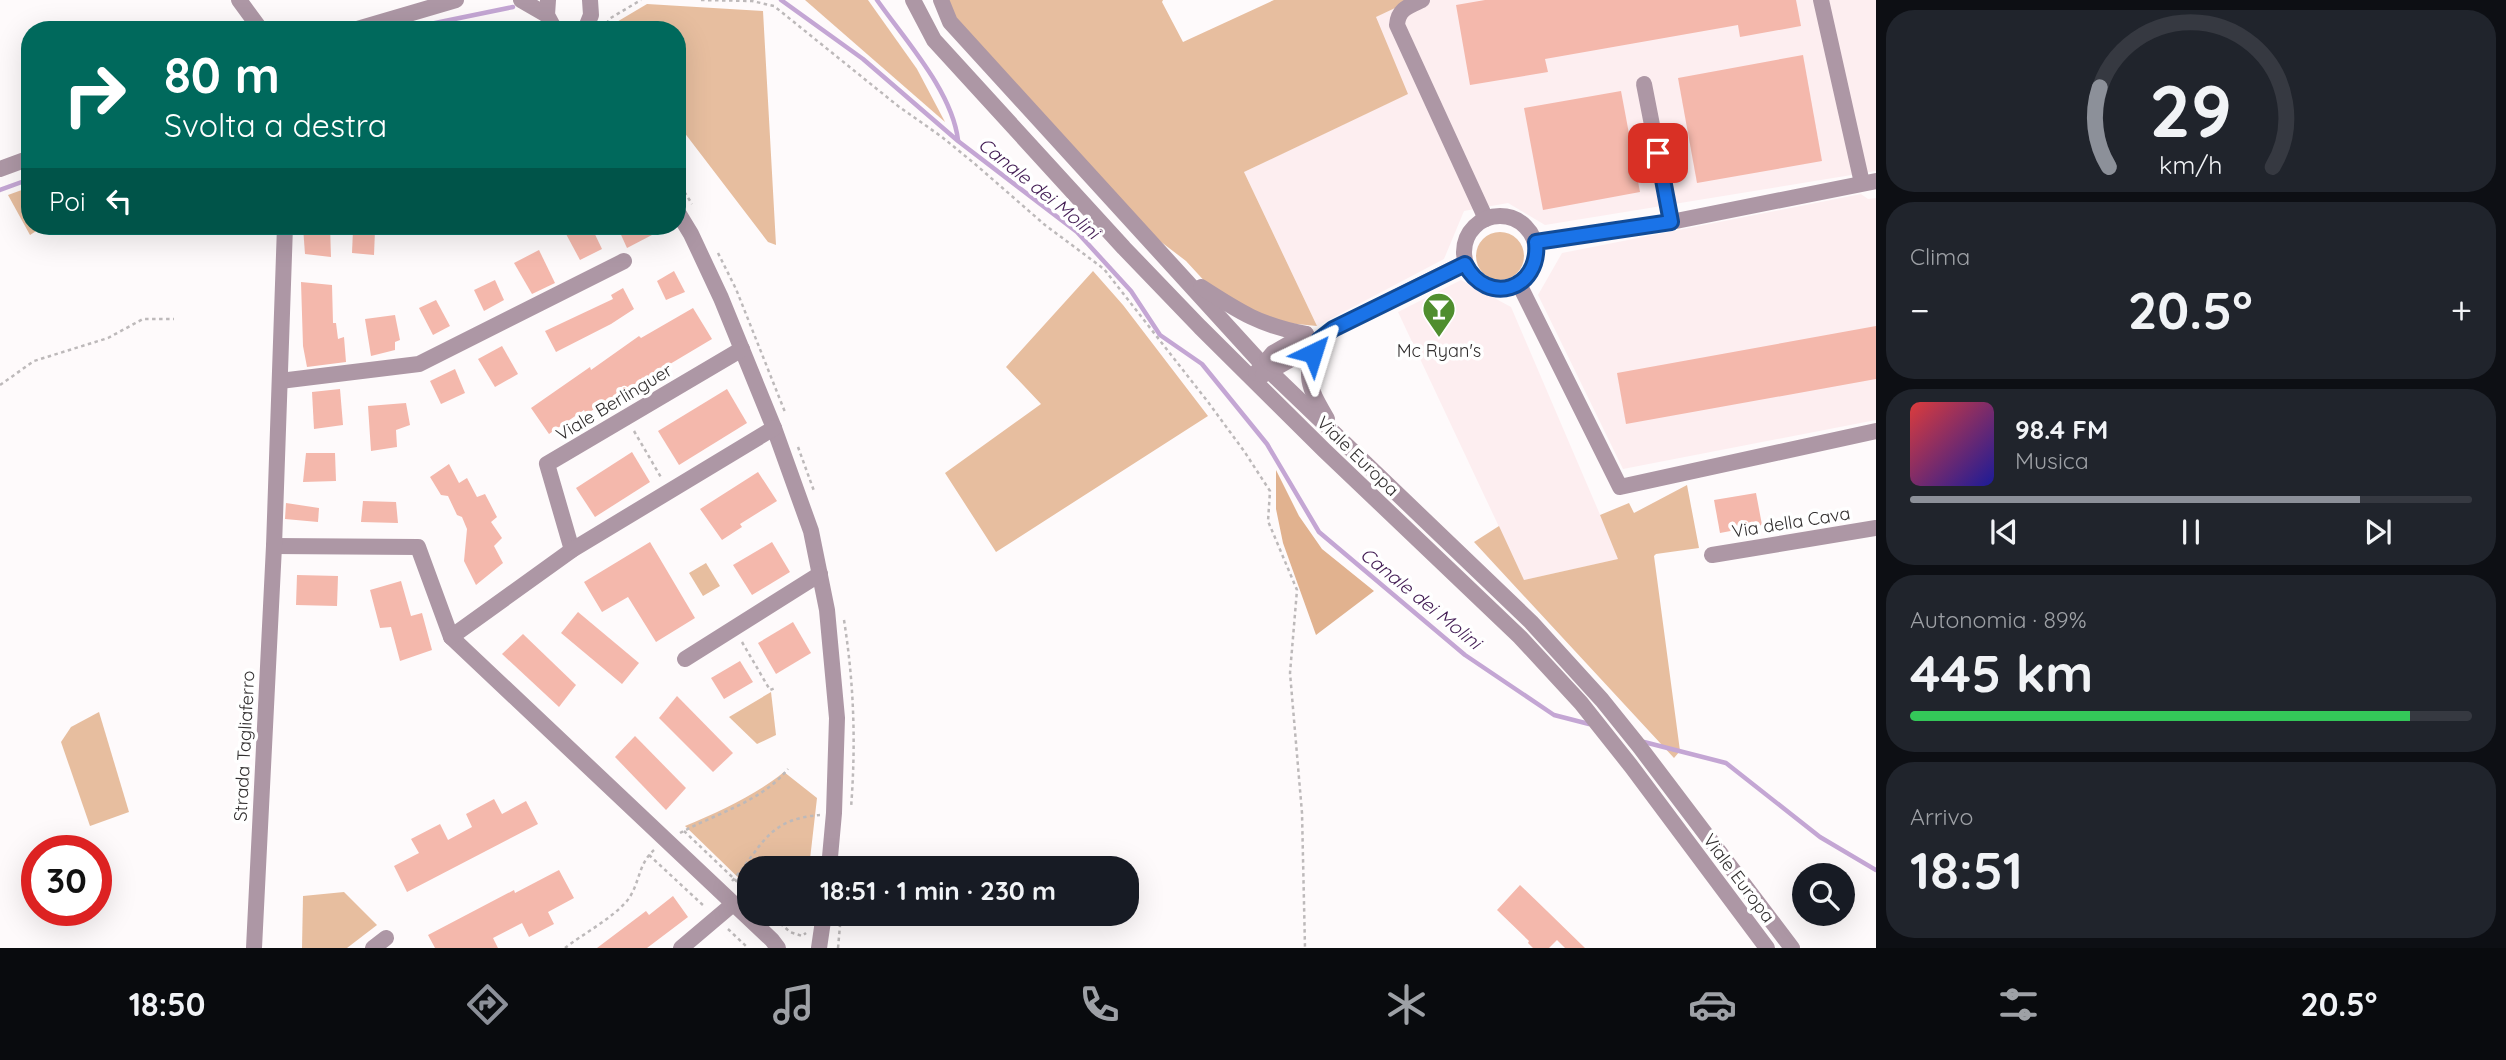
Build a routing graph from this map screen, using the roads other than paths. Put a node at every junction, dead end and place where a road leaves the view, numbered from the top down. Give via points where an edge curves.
1 (239, 0) edge
2 (456, 0) edge
3 (521, 0) edge
4 (913, 0) edge
5 (941, 0) edge
6 (1422, 0) edge
7 (1821, 0) edge
8 (552, 20) edge
9 (254, 21) edge
10 (385, 21) edge
11 (1644, 84) dead end
12 (21, 161) edge
13 (0, 169) edge
14 (1869, 182) edge
15 (1486, 219) junction
16 (1671, 222) junction
17 (686, 226) edge
18 (285, 235) edge
19 (1536, 242) junction
20 (624, 261) dead end
21 (1465, 264) junction
22 (1184, 276) junction
23 (1519, 284) junction
24 (1312, 337) junction
25 (742, 349) junction
26 (1266, 368) junction
27 (1252, 379) junction
28 (280, 381) junction
29 (774, 428) junction
30 (1876, 431) edge
31 (1334, 434) junction
32 (1876, 528) edge
33 (274, 546) junction
34 (572, 550) junction
35 (1712, 555) dead end
36 (820, 574) junction
37 (451, 637) junction
38 (685, 659) dead end
39 (830, 856) edge
40 (733, 904) junction
41 (821, 926) edge
42 (386, 938) dead end
43 (779, 945) edge
44 (815, 946) edge
45 (254, 948) edge
46 (373, 948) edge
47 (681, 948) edge
48 (1767, 948) edge
49 (1792, 948) edge

1 - 9 street
2 - 10 street
3 - 8 street
4 - 27 street, Viale Europa via 943,49 1124,248
5 - 22 street, Viale Europa via 950,22
6 - 15 street via 1404,9 1397,25
7 - 14 street
11 - 16 street
12 - 13 street
14 - 16 street
15 - 19 street via 1511,217 1530,231
15 - 21 street via 1465,242
16 - 19 street
17 - 25 street
18 - 28 street, Strada Tagliaferro
19 - 23 street via 1534,267
20 - 28 street via 419,365
21 - 23 street via 1487,287
21 - 24 street
22 - 24 street via 1250,318
22 - 26 street, Viale Europa
23 - 30 street via 1620,487
24 - 26 street
24 - 31 street via 1309,386
25 - 29 street
25 - 34 street, Viale Berlinguer via 547,464
26 - 27 street
26 - 31 street, Viale Europa
27 - 48 street, Viale Europa via 1502,620 1581,704
28 - 33 street, Strada Tagliaferro
29 - 34 street
29 - 36 street via 811,531
31 - 49 street, Viale Europa via 1531,622 1602,700
32 - 35 street, Via della Cava
33 - 37 street via 418,547
33 - 45 street, Strada Tagliaferro
34 - 37 street
36 - 38 street
36 - 39 street via 837,718
37 - 40 street
40 - 43 street
40 - 47 street
41 - 44 street
42 - 46 street

